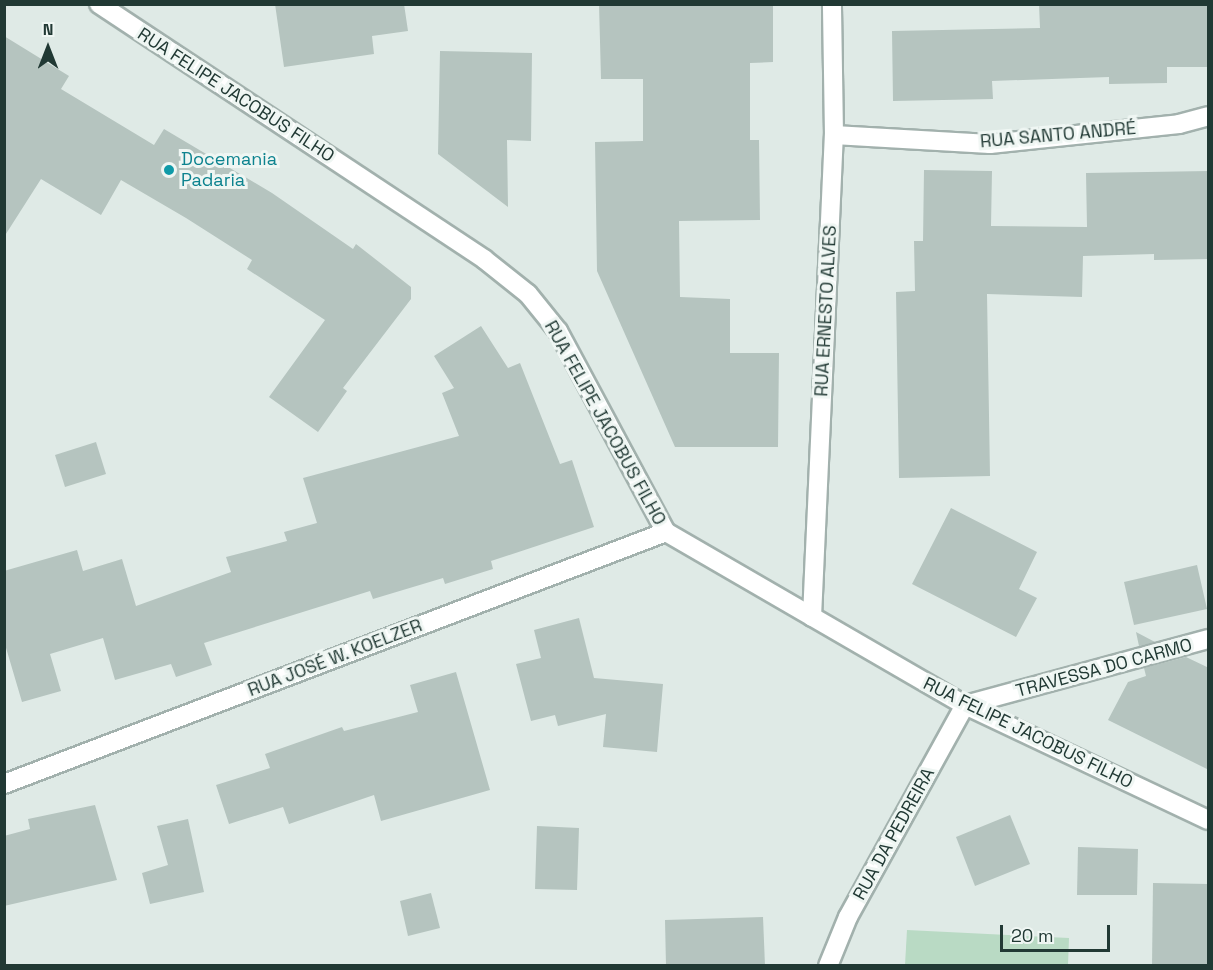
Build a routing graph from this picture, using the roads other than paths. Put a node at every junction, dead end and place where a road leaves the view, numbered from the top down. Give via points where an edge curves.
1 (99, 4) edge
2 (832, 4) edge
3 (1209, 116) edge
4 (834, 135) junction
5 (666, 532) junction
6 (812, 616) junction
7 (1209, 639) edge
8 (965, 705) junction
9 (4, 784) edge
10 (1209, 820) edge
11 (828, 966) edge

1 - 5 main road, RUA FELIPE JACOBUS FILHO via 484,259 528,294 558,331
2 - 4 main road, RUA ERNESTO ALVES
3 - 4 main road, RUA SANTO ANDRÉ via 1179,124 990,144
4 - 6 main road, RUA ERNESTO ALVES
5 - 6 main road, RUA FELIPE JACOBUS FILHO
5 - 9 main road, RUA JOSÉ W. KOELZER
6 - 8 main road, RUA FELIPE JACOBUS FILHO
7 - 8 main road, TRAVESSA DO CARMO
8 - 10 main road, RUA FELIPE JACOBUS FILHO
8 - 11 main road, RUA DA PEDREIRA via 848,917

